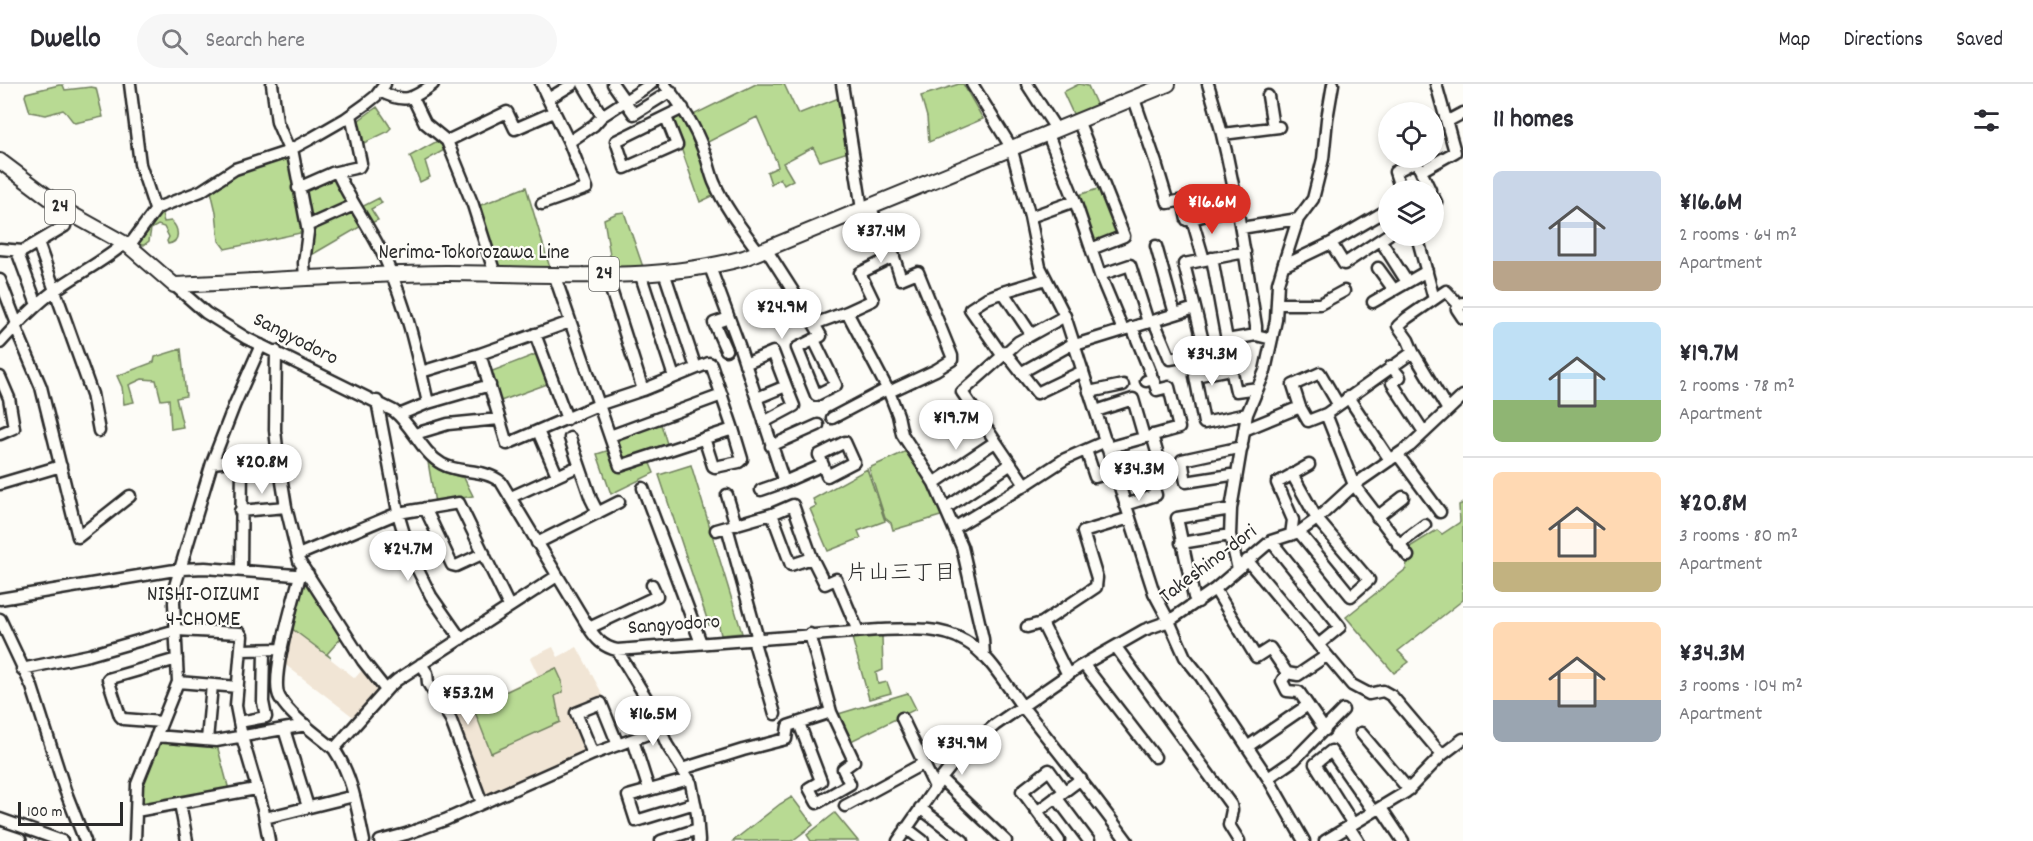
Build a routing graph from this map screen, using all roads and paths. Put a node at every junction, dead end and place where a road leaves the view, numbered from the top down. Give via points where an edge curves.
1 (130, 84) edge
2 (272, 84) edge
3 (433, 84) edge
4 (541, 84) edge
5 (573, 84) edge
6 (583, 84) edge
7 (613, 84) edge
8 (651, 84) edge
9 (842, 84) edge
10 (972, 84) edge
11 (1027, 84) edge
12 (1168, 84) edge
13 (1208, 84) edge
14 (1333, 84) edge
15 (1436, 84) edge
16 (382, 88) edge
17 (667, 88) edge
18 (1147, 88) edge
19 (1268, 96) dead end
20 (413, 98) junction
21 (548, 99) junction
22 (1134, 99) junction
23 (624, 102) junction
24 (683, 108) junction
25 (554, 112) junction
26 (1463, 113) edge
27 (351, 115) junction
28 (602, 116) junction
29 (666, 117) junction
30 (1078, 120) junction
31 (1448, 121) junction
32 (1052, 131) junction
33 (1223, 134) junction
34 (447, 141) junction
35 (569, 142) junction
36 (1011, 147) junction
37 (290, 150) junction
38 (0, 161) edge
39 (1421, 171) junction
40 (337, 172) junction
41 (1398, 180) edge
42 (1425, 180) edge
43 (298, 188) junction
44 (1075, 201) junction
45 (542, 204) dead end
46 (354, 206) junction
47 (866, 207) junction
48 (1238, 208) junction
49 (155, 209) junction
50 (68, 212) junction
51 (1378, 215) edge
52 (1030, 217) junction
53 (1192, 219) junction
54 (1298, 219) junction
55 (307, 226) junction
56 (1240, 228) junction
57 (1378, 242) edge
58 (38, 243) junction
59 (1331, 243) junction
60 (127, 245) junction
61 (1156, 246) dead end
62 (1389, 246) edge
63 (1420, 246) edge
64 (0, 249) edge
65 (1092, 249) junction
66 (762, 250) junction
67 (17, 251) junction
68 (1245, 252) junction
69 (894, 256) junction
70 (1208, 259) junction
71 (1184, 264) junction
72 (1283, 266) junction
73 (710, 267) junction
74 (1378, 268) dead end
75 (1163, 270) junction
76 (1426, 271) junction
77 (664, 272) junction
78 (640, 273) junction
79 (391, 274) junction
80 (495, 274) junction
81 (554, 274) junction
82 (606, 274) junction
83 (1100, 276) junction
84 (305, 278) junction
85 (1047, 279) junction
86 (0, 280) edge
87 (1407, 282) junction
88 (174, 285) junction
89 (56, 290) junction
90 (1394, 290) junction
91 (1344, 291) dead end
92 (1003, 292) junction
93 (1434, 299) junction
94 (1373, 302) dead end
95 (1277, 304) junction
96 (1462, 304) edge
97 (37, 305) junction
98 (1195, 308) junction
99 (846, 312) junction
100 (1176, 314) junction
101 (1065, 316) junction
102 (729, 318) junction
103 (1463, 318) edge
104 (1151, 321) junction
105 (570, 322) junction
106 (814, 324) junction
107 (16, 325) junction
108 (1128, 329) junction
109 (1031, 333) junction
110 (535, 334) junction
111 (1256, 335) junction
112 (814, 339) junction
113 (1272, 339) junction
114 (0, 343) edge
115 (1075, 344) junction
116 (261, 345) junction
117 (739, 345) junction
118 (1205, 350) dead end
119 (276, 351) junction
120 (1413, 352) junction
121 (1004, 353) junction
122 (480, 354) junction
123 (1181, 357) dead end
124 (694, 362) dead end
125 (746, 364) junction
126 (1391, 366) junction
127 (1083, 371) junction
128 (421, 372) junction
129 (1022, 372) junction
130 (0, 377) edge
131 (674, 377) junction
132 (490, 385) junction
133 (1123, 385) dead end
134 (786, 386) junction
135 (1258, 388) junction
136 (643, 390) junction
137 (888, 391) junction
138 (1089, 392) junction
139 (722, 395) junction
140 (1463, 396) edge
141 (757, 398) junction
142 (1343, 400) junction
143 (377, 401) junction
144 (428, 403) junction
145 (598, 405) junction
146 (1300, 407) junction
147 (1448, 410) junction
148 (1095, 411) junction
149 (1247, 414) junction
150 (1326, 414) junction
151 (399, 415) junction
152 (500, 418) junction
153 (832, 418) dead end
154 (567, 419) junction
155 (764, 422) junction
156 (818, 425) dead end
157 (733, 429) junction
158 (1244, 430) junction
159 (99, 431) dead end
160 (538, 431) junction
161 (1424, 432) junction
162 (0, 434) edge
163 (415, 434) junction
164 (610, 436) junction
165 (1148, 436) junction
166 (570, 438) dead end
167 (704, 438) junction
168 (995, 442) junction
169 (1106, 445) junction
170 (771, 446) junction
171 (1242, 447) junction
172 (1086, 450) junction
173 (278, 457) junction
174 (1394, 458) junction
175 (242, 460) junction
176 (212, 463) junction
177 (1011, 464) junction
178 (823, 465) dead end
179 (1309, 465) dead end
180 (61, 466) junction
181 (579, 466) junction
182 (1115, 471) junction
183 (1237, 474) junction
184 (1293, 474) junction
185 (557, 475) junction
186 (784, 482) junction
187 (934, 483) junction
188 (0, 484) edge
189 (1025, 485) junction
190 (1354, 485) junction
191 (643, 488) dead end
192 (761, 490) dead end
193 (727, 495) dead end
194 (130, 496) dead end
195 (511, 497) junction
196 (1403, 497) dead end
197 (619, 502) dead end
198 (1125, 505) junction
199 (286, 507) junction
200 (425, 508) junction
201 (946, 508) junction
202 (1232, 509) junction
203 (240, 511) junction
204 (1440, 512) dead end
205 (398, 513) junction
206 (597, 513) junction
207 (772, 514) junction
208 (1377, 517) junction
209 (1130, 518) junction
210 (1317, 519) junction
211 (1425, 525) dead end
212 (731, 526) junction
213 (954, 528) junction
214 (716, 530) dead end
215 (1295, 534) junction
216 (1230, 535) junction
217 (1271, 541) junction
218 (537, 543) junction
219 (1181, 543) junction
220 (1398, 545) junction
221 (483, 553) junction
222 (1408, 556) dead end
223 (812, 558) junction
224 (1247, 561) junction
225 (302, 567) junction
226 (181, 569) junction
227 (1238, 569) junction
228 (241, 570) junction
229 (557, 576) junction
230 (652, 585) dead end
231 (1215, 589) junction
232 (0, 599) edge
233 (1198, 602) junction
234 (509, 606) junction
235 (0, 619) edge
236 (1169, 621) junction
237 (1042, 624) junction
238 (1027, 627) dead end
239 (589, 628) junction
240 (176, 630) junction
241 (858, 631) junction
242 (810, 634) junction
243 (461, 639) junction
244 (756, 639) junction
245 (700, 643) junction
246 (1317, 645) junction
247 (1116, 647) junction
248 (241, 650) junction
249 (264, 650) junction
250 (282, 650) junction
251 (617, 650) junction
252 (1326, 656) junction
253 (984, 657) junction
254 (177, 659) junction
255 (422, 664) junction
256 (1084, 665) junction
257 (22, 669) junction
258 (1287, 673) junction
259 (1068, 675) junction
260 (178, 682) junction
261 (212, 685) junction
262 (238, 687) junction
263 (386, 690) junction
264 (1308, 705) junction
265 (1023, 707) junction
266 (1343, 711) dead end
267 (831, 712) junction
268 (774, 714) dead end
269 (902, 718) dead end
270 (162, 722) junction
271 (239, 722) junction
272 (799, 723) junction
273 (306, 725) junction
274 (284, 729) junction
275 (661, 729) junction
276 (1325, 730) junction
277 (1361, 733) dead end
278 (156, 736) junction
279 (242, 737) junction
280 (1463, 739) edge
281 (207, 740) junction
282 (633, 740) junction
283 (618, 745) junction
284 (1247, 747) junction
285 (334, 749) junction
286 (593, 754) junction
287 (1442, 754) junction
288 (1155, 757) dead end
289 (924, 763) junction
290 (682, 769) junction
291 (1268, 778) junction
292 (689, 779) junction
293 (1081, 779) junction
294 (938, 783) junction
295 (256, 789) junction
296 (649, 790) junction
297 (1409, 790) junction
298 (1060, 794) junction
299 (354, 796) junction
300 (180, 803) junction
301 (482, 803) junction
302 (696, 803) junction
303 (845, 806) dead end
304 (308, 807) junction
305 (920, 808) junction
306 (1377, 809) junction
307 (136, 810) junction
308 (1038, 811) junction
309 (265, 818) junction
310 (0, 819) edge
311 (1351, 825) junction
312 (906, 828) junction
313 (698, 829) junction
314 (0, 835) edge
315 (1399, 840) edge
316 (18, 841) edge
317 (62, 841) edge
318 (85, 841) edge
319 (135, 841) edge
320 (187, 841) edge
321 (269, 841) edge
322 (364, 841) edge
323 (380, 841) edge
324 (661, 841) edge
325 (699, 841) edge
326 (898, 841) edge
327 (923, 841) edge
328 (963, 841) edge
329 (1006, 841) edge
330 (1059, 841) edge
331 (1089, 841) edge
332 (1127, 841) edge
333 (1239, 841) edge
334 (1304, 841) edge
335 (1325, 841) edge
336 (1358, 841) edge

1 - 49 street via 140,164
2 - 37 street via 277,122
3 - 20 street
4 - 21 street
5 - 21 street
6 - 28 street
7 - 23 street
8 - 23 street
9 - 47 street
10 - 36 street
11 - 32 street
12 - 18 main road, Nerima-Tokorozawa Line / 24
13 - 33 street
14 - 54 street via 1314,199
15 - 31 street
16 - 20 street via 395,98
16 - 27 street
17 - 23 street via 634,114
17 - 24 street
18 - 22 main road, Nerima-Tokorozawa Line / 24
19 - 33 street via 1276,127
20 - 34 street via 425,123
21 - 25 street
22 - 30 main road, Nerima-Tokorozawa Line / 24
22 - 53 street via 1168,204 1183,200 1187,220
23 - 28 street
24 - 29 street
24 - 66 street via 725,205 734,221
25 - 34 street via 515,129 507,112
25 - 35 street
26 - 31 street
27 - 37 street
27 - 40 street via 361,164
28 - 35 street
29 - 29 street via 616,141 625,168 676,146
30 - 32 main road, Nerima-Tokorozawa Line / 24
30 - 65 street via 1124,236
31 - 39 street via 1455,152
32 - 36 main road, Nerima-Tokorozawa Line / 24
32 - 44 street
33 - 48 street
34 - 80 street
35 - 45 street via 587,188
36 - 47 main road, Nerima-Tokorozawa Line / 24
36 - 52 street
37 - 43 street
37 - 49 street via 235,169 201,190
38 - 50 main road, 24
39 - 41 street via 1416,161 1395,172
39 - 42 street
40 - 43 street
40 - 46 street
43 - 55 street
44 - 52 street
44 - 65 street
46 - 55 street
46 - 79 street
47 - 66 main road, Nerima-Tokorozawa Line / 24
47 - 69 street
48 - 53 street
48 - 56 street
49 - 60 street
50 - 58 street via 65,226
50 - 60 main road, 24
51 - 59 street
52 - 85 street via 1040,267
53 - 70 street
54 - 56 street
54 - 72 street
55 - 84 street
56 - 68 street
57 - 59 street via 1344,264
58 - 67 street
58 - 89 street
59 - 72 street
60 - 88 main road, 24
60 - 89 street
61 - 75 street
62 - 87 street
63 - 76 street
64 - 67 street
65 - 83 street
66 - 73 main road, Nerima-Tokorozawa Line / 24
66 - 106 street
67 - 97 street
68 - 70 street
68 - 111 street
69 - 99 street via 860,273 873,300
69 - 137 street via 902,279 918,272 952,360
70 - 71 street
70 - 111 street via 1227,340
71 - 75 street
71 - 98 street
72 - 95 street
73 - 77 main road, Nerima-Tokorozawa Line / 24
73 - 102 street
74 - 90 street
75 - 100 street
76 - 87 street
76 - 93 street
77 - 78 main road, Nerima-Tokorozawa Line / 24
77 - 124 street
78 - 82 main road, Nerima-Tokorozawa Line / 24
78 - 131 street
79 - 80 main road, Nerima-Tokorozawa Line / 24
79 - 84 main road, Nerima-Tokorozawa Line / 24
79 - 128 street via 410,323
80 - 81 main road, Nerima-Tokorozawa Line / 24
81 - 82 main road, Nerima-Tokorozawa Line / 24
81 - 105 street
82 - 136 street
83 - 104 street via 1130,266
83 - 108 street
84 - 88 main road, Nerima-Tokorozawa Line / 24
85 - 92 street
85 - 101 street
86 - 107 street
87 - 90 street
88 - 116 street, Sangyodoro via 206,313
89 - 97 street
89 - 159 street via 92,394
90 - 94 street
91 - 95 street via 1320,304
92 - 109 street
92 - 121 street via 970,309
93 - 96 street via 1446,291
93 - 120 street via 1398,326
95 - 113 street
96 - 103 street via 1457,309
97 - 107 street
98 - 100 street
98 - 118 street
99 - 106 street
99 - 137 street
100 - 104 street
101 - 109 street
101 - 115 street
102 - 117 street
102 - 117 street via 714,323 721,353
104 - 108 street
104 - 123 street via 1170,359
105 - 110 street
105 - 145 street
106 - 112 street via 821,336
107 - 114 street
107 - 180 street via 41,387
108 - 115 street
108 - 165 street via 1148,378 1153,379 1157,390 1169,387 1179,428
109 - 121 street
110 - 122 street
110 - 154 street
111 - 113 street
112 - 112 street via 836,385 816,395 797,348
113 - 135 street
115 - 127 street
115 - 129 street
116 - 119 street, Sangyodoro
116 - 176 street
117 - 125 street
119 - 143 street, Sangyodoro
119 - 173 street
120 - 126 street
120 - 147 street
121 - 129 street
121 - 168 street via 962,392
122 - 128 street
122 - 132 street
125 - 134 street via 773,352
125 - 141 street
126 - 142 street
126 - 161 street via 1400,378 1392,383
127 - 129 street via 1037,393
127 - 138 street
128 - 144 street
130 - 162 street via 9,398 14,428
131 - 136 street
131 - 139 street via 709,363
132 - 144 street
132 - 152 street
133 - 138 street
134 - 141 street
134 - 155 street via 794,406
135 - 149 street
135 - 149 street via 1236,391 1231,369 1195,376 1204,423
136 - 145 street
137 - 153 street
137 - 187 street via 903,435
138 - 148 street
139 - 157 street
139 - 164 street
140 - 147 street, Takeshino-dori
141 - 155 street
142 - 146 street via 1320,373 1293,385
142 - 150 street
142 - 174 street
143 - 151 street, Sangyodoro
143 - 205 street
144 - 151 street
145 - 154 street
145 - 164 street
146 - 150 street via 1308,421
146 - 158 street
147 - 161 street, Takeshino-dori
148 - 165 street via 1133,399
148 - 169 street
149 - 158 street
150 - 190 street
151 - 163 street, Sangyodoro
152 - 160 street via 507,444
152 - 163 street via 448,424
154 - 160 street
155 - 170 street
156 - 170 street
157 - 167 street
157 - 167 street via 742,459 739,462 715,467
158 - 171 street
160 - 185 street
161 - 174 street, Takeshino-dori
163 - 195 street, Sangyodoro via 441,464 493,476
164 - 167 street via 620,466
165 - 169 street
165 - 198 street via 1158,459 1146,463 1156,495
166 - 181 street
168 - 177 street
168 - 187 street
169 - 172 street
169 - 182 street
170 - 186 street
171 - 183 street
171 - 183 street via 1182,460 1186,482
172 - 182 street via 1095,477
172 - 189 street
173 - 175 street
173 - 199 street
174 - 190 street, Takeshino-dori
174 - 204 street
175 - 176 street
175 - 203 street
176 - 226 street
177 - 189 street
177 - 201 street
178 - 186 street
179 - 184 street
180 - 188 street
180 - 194 street via 78,537
181 - 185 street
181 - 206 street
182 - 198 street
183 - 202 street
184 - 210 street
184 - 215 street via 1276,483 1293,520
185 - 195 street
186 - 192 street
187 - 201 street
189 - 213 street
190 - 208 street
190 - 210 street, Takeshino-dori
191 - 245 street
193 - 212 street
195 - 218 street, Sangyodoro
196 - 208 street
197 - 206 street
198 - 209 street
199 - 203 street
199 - 225 street
200 - 205 street
200 - 221 street via 459,503
200 - 221 street via 452,565
201 - 213 street
202 - 216 street
202 - 219 street via 1177,518
203 - 228 street
205 - 225 street
205 - 243 street via 410,554 431,596
206 - 218 street
207 - 212 street
207 - 223 street via 791,566
207 - 223 street via 793,505
208 - 220 street
209 - 236 street via 1154,593
209 - 237 street via 1083,532 1097,578 1096,587
210 - 215 street, Takeshino-dori
210 - 215 street via 1369,580 1351,596
211 - 220 street
212 - 214 street
212 - 244 street
213 - 253 street via 964,555
215 - 217 street, Takeshino-dori
216 - 219 street
216 - 227 street
217 - 224 street, Takeshino-dori
217 - 246 street via 1340,627
218 - 229 street, Sangyodoro
219 - 233 street
220 - 222 street
221 - 234 street
223 - 241 street via 825,584 836,579
224 - 227 street, Takeshino-dori
224 - 246 street
225 - 228 street
225 - 250 street
225 - 263 street
226 - 228 street
226 - 232 street
226 - 240 street via 175,586
227 - 231 street, Takeshino-dori
229 - 234 street
229 - 239 street, Sangyodoro
230 - 239 street via 657,596
231 - 233 street, Takeshino-dori
231 - 258 street via 1256,657 1270,648
233 - 236 street, Takeshino-dori
234 - 243 street
235 - 257 street
236 - 247 street, Takeshino-dori
236 - 284 street via 1185,657
237 - 238 street
237 - 259 street
239 - 251 street, Sangyodoro via 600,643
240 - 248 street via 240,633
240 - 254 street
240 - 257 street via 89,656
241 - 242 street, Sangyodoro
241 - 253 street, Sangyodoro via 942,632 964,640
242 - 244 street, Sangyodoro
242 - 267 street
243 - 255 street
244 - 245 street, Sangyodoro
244 - 268 street
245 - 251 street, Sangyodoro
246 - 252 street
247 - 256 street, Takeshino-dori
247 - 333 street via 1231,805 1229,825
248 - 249 street
248 - 262 street
249 - 250 street
249 - 271 street via 266,717
250 - 273 street via 278,696
251 - 275 street
252 - 258 street via 1298,675
252 - 287 street via 1358,689 1369,694 1383,691 1392,696
253 - 265 street, Sangyodoro
254 - 260 street
254 - 270 street via 108,679 123,719
255 - 263 street
255 - 301 street via 428,683 450,718
256 - 259 street, Takeshino-dori
256 - 288 street
257 - 318 street via 41,711
258 - 264 street via 1282,681 1287,691 1299,692
259 - 265 street, Takeshino-dori
260 - 261 street
260 - 270 street
261 - 262 street
261 - 281 street
262 - 271 street
263 - 285 street
264 - 276 street
264 - 284 street
265 - 293 street, Sangyodoro
265 - 294 street, Takeshino-dori via 978,739
266 - 276 street
267 - 272 street
267 - 272 street via 854,761 843,769 850,784 816,803 809,788 821,781
269 - 289 street
270 - 278 street
271 - 279 street
272 - 290 street via 788,726 786,739
273 - 274 street
273 - 285 street
274 - 279 street
274 - 304 street
275 - 282 street
275 - 290 street
276 - 291 street
277 - 297 street
278 - 281 street
278 - 307 street via 137,784
279 - 281 street
279 - 295 street
280 - 287 street
282 - 283 street
282 - 296 street
283 - 286 street
283 - 286 street via 601,703 576,713
284 - 291 street
285 - 299 street
286 - 301 street
287 - 297 street
289 - 294 street
289 - 303 street
290 - 292 street
291 - 334 street
292 - 296 street
292 - 302 street
293 - 298 street
293 - 332 street, Sangyodoro
294 - 305 street, Takeshino-dori
294 - 329 street
295 - 300 street
295 - 309 street
296 - 302 street via 628,796 636,821
297 - 306 street
298 - 308 street
298 - 308 street via 1049,770 1022,791
298 - 331 street
299 - 304 street
299 - 322 street
300 - 307 street
300 - 320 street
301 - 323 street via 445,820
302 - 313 street
304 - 309 street
305 - 312 street, Takeshino-dori
305 - 328 street
306 - 311 street
306 - 311 street via 1331,751 1315,764
306 - 315 street
307 - 319 street
308 - 330 street
309 - 321 street
310 - 317 street
311 - 335 street
311 - 336 street
312 - 326 street, Takeshino-dori
312 - 327 street
313 - 324 street
313 - 325 street
314 - 316 highway

